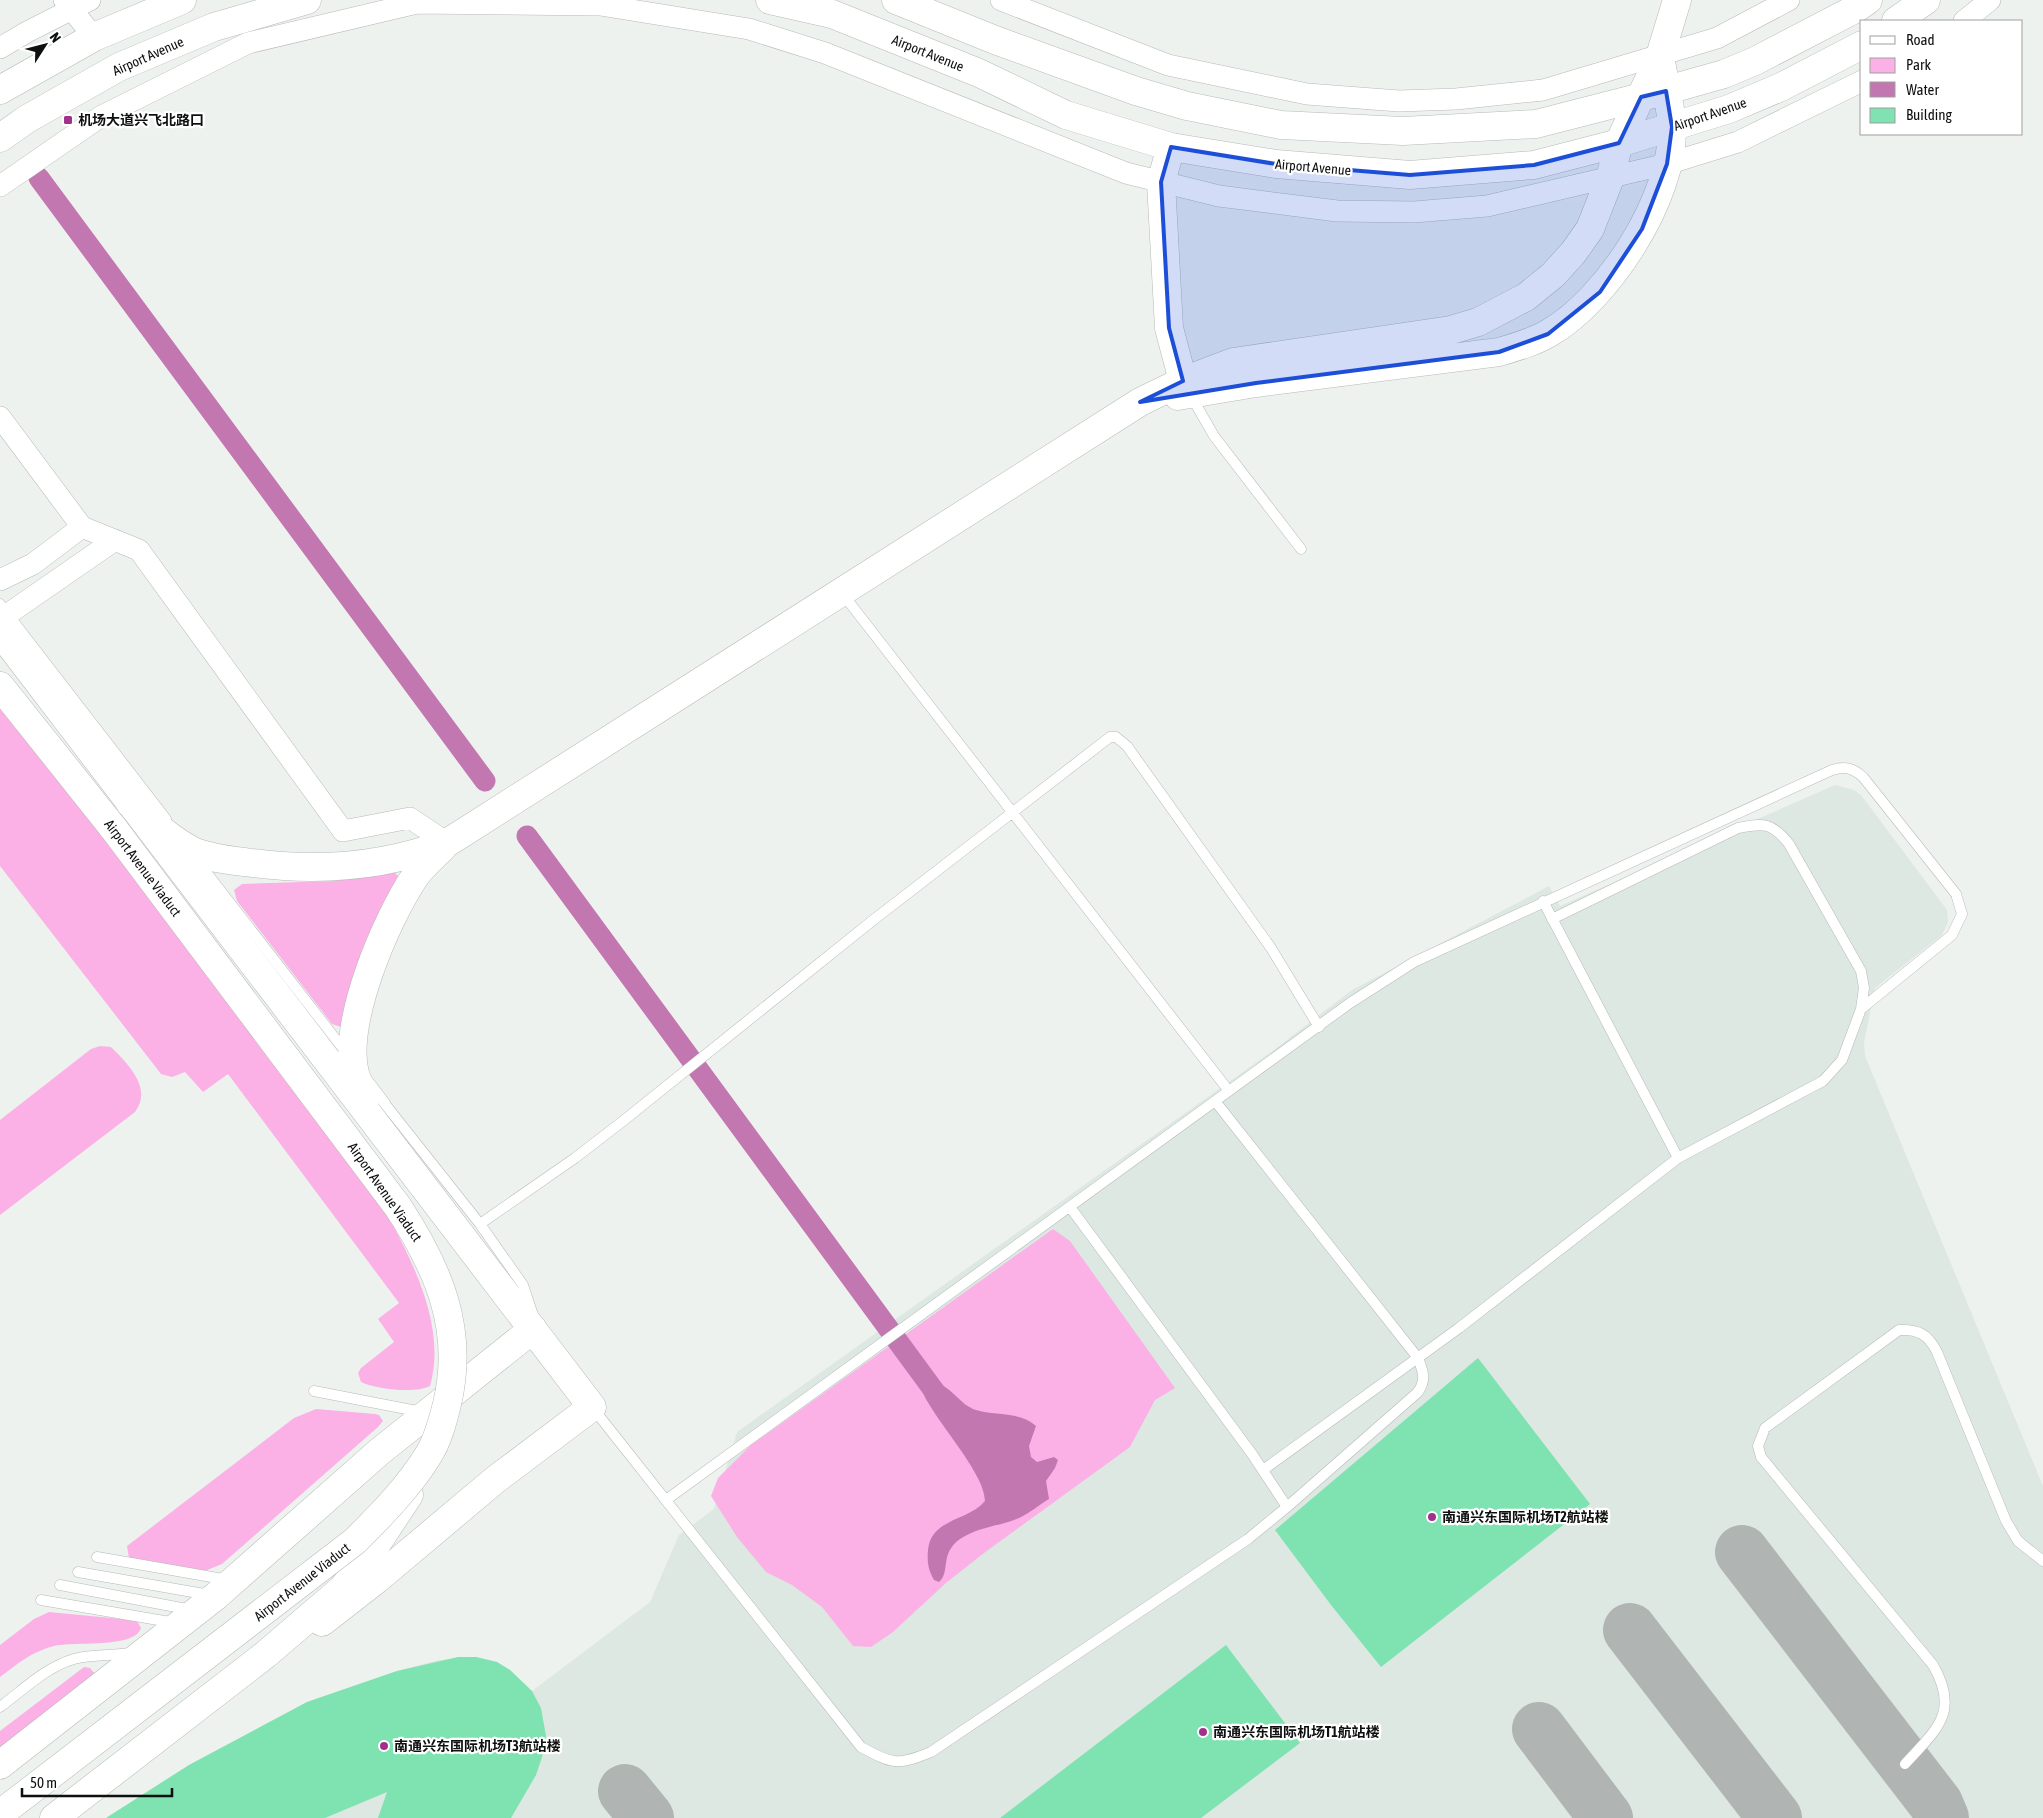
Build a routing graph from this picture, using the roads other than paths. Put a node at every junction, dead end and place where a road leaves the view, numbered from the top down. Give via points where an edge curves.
1 (90, 0) edge
2 (182, 0) edge
3 (307, 0) edge
4 (770, 0) edge
5 (896, 0) edge
6 (1001, 0) edge
7 (1677, 0) edge
8 (1788, 0) edge
9 (1868, 0) edge
10 (1926, 0) edge
11 (1990, 0) edge
12 (67, 4) edge
13 (1897, 20) edge
14 (1965, 20) edge
15 (94, 37) junction
16 (1860, 46) edge
17 (0, 48) edge
18 (1660, 56) junction
19 (1860, 82) edge
20 (0, 90) edge
21 (1653, 94) junction
22 (1672, 128) junction
23 (0, 138) edge
24 (1619, 143) junction
25 (1171, 146) junction
26 (1666, 164) junction
27 (1610, 178) junction
28 (1161, 182) junction
29 (0, 186) edge
30 (1186, 388) junction
31 (0, 417) edge
32 (82, 527) junction
33 (116, 540) junction
34 (1301, 549) dead end
35 (0, 580) edge
36 (842, 592) junction
37 (2, 617) edge
38 (22, 660) junction
39 (0, 686) edge
40 (130, 803) junction
41 (1013, 813) junction
42 (114, 829) junction
43 (447, 843) junction
44 (187, 847) junction
45 (1543, 901) junction
46 (1552, 918) junction
47 (1861, 1009) junction
48 (1319, 1027) junction
49 (321, 1051) junction
50 (355, 1068) junction
51 (1230, 1091) junction
52 (1215, 1101) junction
53 (380, 1112) junction
54 (1678, 1158) junction
55 (1070, 1208) junction
56 (480, 1224) junction
57 (533, 1328) junction
58 (1418, 1358) junction
59 (314, 1392) dead end
60 (592, 1407) junction
61 (428, 1413) junction
62 (430, 1453) junction
63 (1263, 1470) junction
64 (666, 1500) junction
65 (1287, 1507) junction
66 (97, 1557) dead end
67 (2043, 1561) edge
68 (78, 1572) dead end
69 (60, 1586) dead end
70 (41, 1600) dead end
71 (207, 1603) junction
72 (151, 1648) junction
73 (0, 1707) edge
74 (1905, 1764) dead end
75 (0, 1766) edge
76 (0, 1814) edge
77 (54, 1818) edge
78 (68, 1818) edge

1 - 12 street
2 - 15 main road
3 - 23 main road, Airport Avenue via 214,27 119,67 27,118
4 - 25 main road, Airport Avenue via 832,14 979,73 1066,115
5 - 21 main road via 1136,91 1188,106 1281,125 1403,131 1536,124
6 - 18 street via 1168,64 1307,94 1399,102 1543,90
7 - 18 main road
8 - 18 street via 1717,38
9 - 21 main road via 1755,61 1724,74
10 - 13 main road
11 - 14 street
12 - 15 street
12 - 17 street
15 - 20 main road
16 - 22 main road, Airport Avenue via 1781,87
18 - 21 main road
19 - 26 street via 1738,142
21 - 22 main road
21 - 24 main road
22 - 24 main road, Airport Avenue
22 - 26 main road
24 - 25 main road, Airport Avenue via 1534,165 1410,175 1276,164
24 - 27 main road
25 - 28 main road
26 - 27 street
26 - 30 main road via 1642,229 1619,267 1600,292 1548,334 1499,352 1256,383
27 - 28 street via 1487,206 1414,212 1327,210 1219,196
27 - 30 main road via 1590,229 1573,254 1553,275 1504,310 1451,330 1233,362
28 - 29 street via 1108,166 825,53 749,29 600,5 417,3 248,43 100,116
28 - 30 main road via 1169,328
30 - 34 lane via 1214,436
30 - 36 main road via 1140,402
31 - 32 street
32 - 33 street
32 - 35 street via 33,564
33 - 37 street
33 - 43 street via 139,550 343,831 410,818
36 - 41 lane
36 - 43 main road
37 - 38 main road
37 - 44 lane
38 - 40 main road
38 - 42 main road
39 - 42 main road, Airport Avenue Viaduct
40 - 44 main road
40 - 49 main road
41 - 48 lane via 1104,740 1116,737 1121,740 1271,948
41 - 51 lane
41 - 56 lane via 575,1158
42 - 62 main road, Airport Avenue Viaduct, bridge via 422,1243 449,1314 453,1350 452,1383
43 - 44 main road via 413,855 318,867 223,859
43 - 50 main road via 417,874 396,908 378,948 354,1039
44 - 50 lane
45 - 46 lane
45 - 47 lane via 1832,770 1849,768 1863,777 1956,894 1962,914 1952,935
45 - 48 lane via 1414,962
46 - 47 lane via 1738,828 1756,824 1770,826 1789,844 1860,970 1864,988
46 - 54 lane
47 - 54 lane via 1842,1060 1823,1081
48 - 51 lane
49 - 50 lane
49 - 53 main road
50 - 53 main road
51 - 52 lane
52 - 55 lane
52 - 58 lane
53 - 56 lane
53 - 57 main road
54 - 58 lane
55 - 63 lane
55 - 64 lane
56 - 57 lane via 523,1285 532,1308
57 - 60 main road
57 - 61 main road
58 - 63 lane
58 - 65 lane via 1424,1378 1418,1393
59 - 61 lane
60 - 64 lane
60 - 78 main road via 494,1480 376,1580
61 - 71 main road
62 - 76 main road, Airport Avenue Viaduct, bridge via 400,1494 355,1541
62 - 77 main road, bridge via 391,1523 342,1588 265,1655
63 - 65 lane
64 - 65 lane via 861,1747 887,1761 907,1762 950,1741 1248,1539
66 - 71 lane
67 - 74 lane via 2018,1541 2006,1521 1931,1340 1923,1333 1912,1329 1899,1330 1765,1428 1758,1446 1761,1457 1933,1665 1942,1681 1946,1696 1944,1713 1935,1731
68 - 71 lane
69 - 71 lane
70 - 71 lane
71 - 72 main road
72 - 73 lane via 135,1653 76,1658 46,1672
72 - 75 main road

